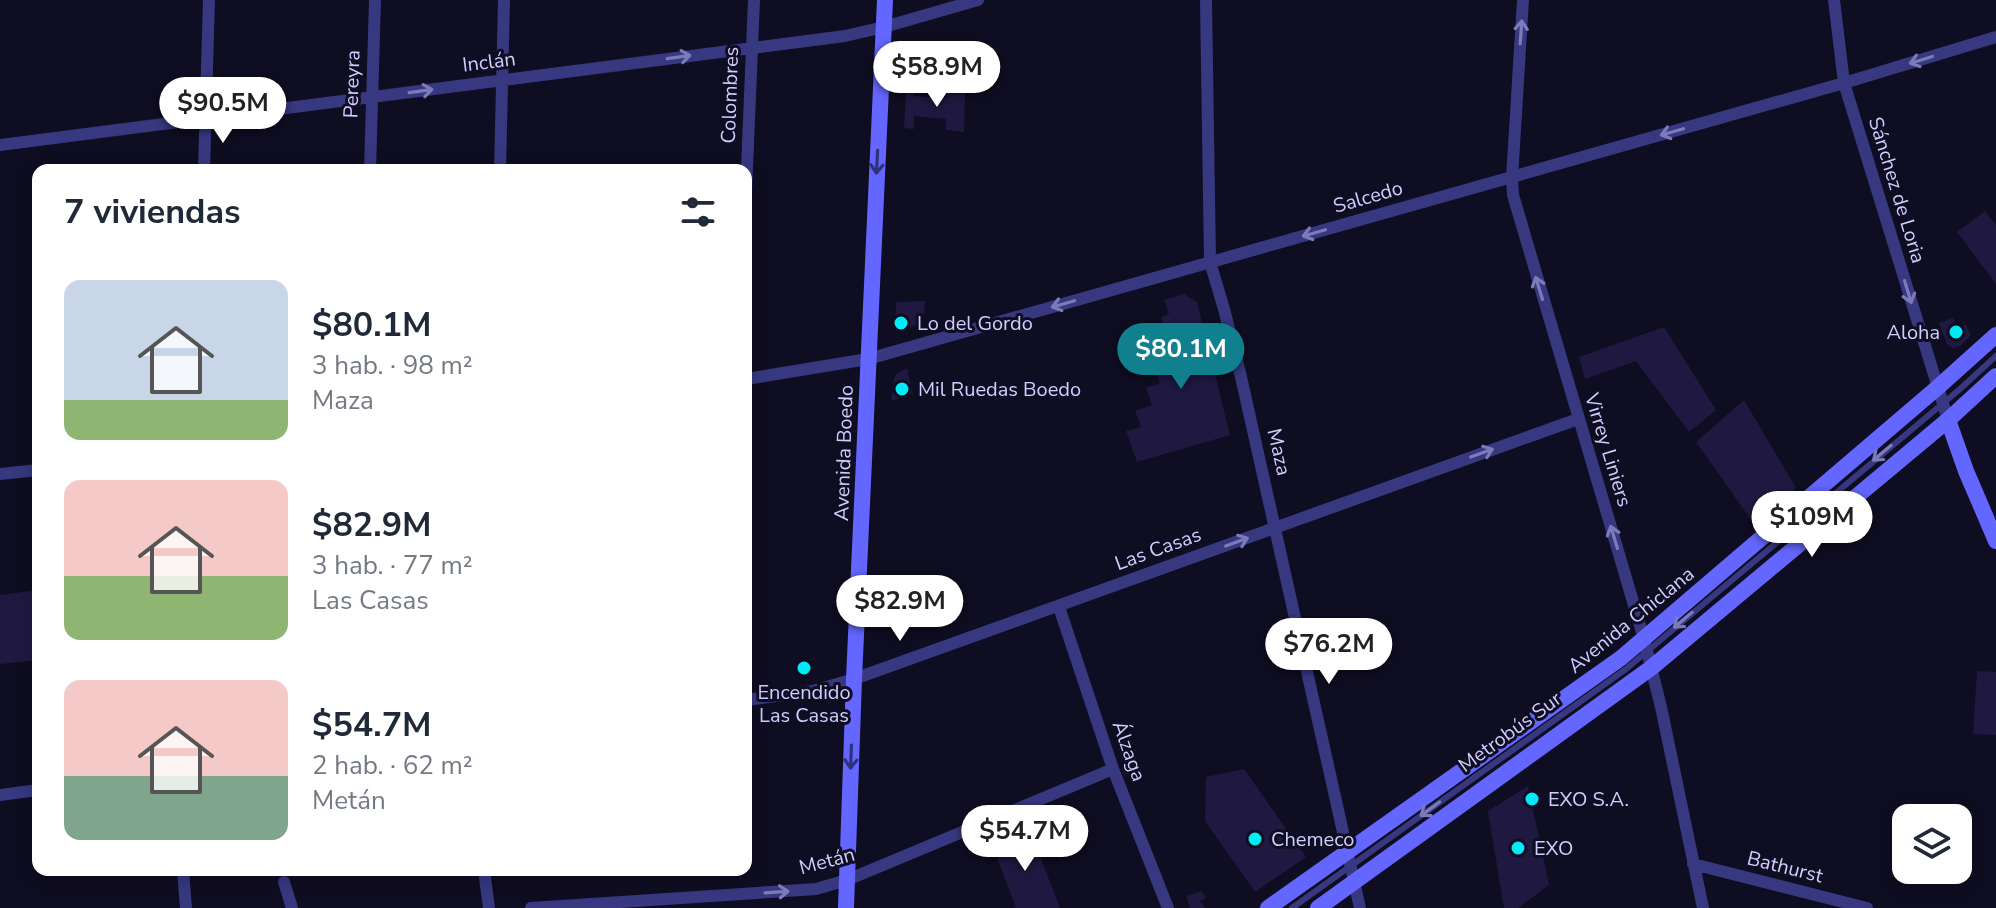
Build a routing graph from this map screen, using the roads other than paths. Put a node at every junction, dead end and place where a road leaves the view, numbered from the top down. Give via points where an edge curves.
1 (209, 0) edge
2 (375, 0) edge
3 (504, 0) edge
4 (754, 0) edge
5 (885, 0) edge
6 (978, 0) edge
7 (1206, 0) edge
8 (1523, 0) edge
9 (1834, 0) edge
10 (884, 27) junction
11 (1996, 37) edge
12 (752, 47) junction
13 (502, 80) junction
14 (1844, 83) junction
15 (372, 97) junction
16 (205, 119) junction
17 (0, 145) edge
18 (204, 164) edge
19 (370, 164) edge
20 (500, 164) edge
21 (747, 164) edge
22 (1512, 178) junction
23 (1210, 262) junction
24 (1996, 335) edge
25 (1996, 356) edge
26 (868, 359) junction
27 (1996, 376) edge
28 (752, 378) edge
29 (1939, 395) junction
30 (1578, 419) junction
31 (1948, 420) junction
32 (32, 471) edge
33 (0, 474) edge
34 (1276, 528) junction
35 (1996, 541) edge
36 (1059, 607) junction
37 (1645, 644) junction
38 (1651, 668) junction
39 (854, 679) junction
40 (752, 699) edge
41 (1113, 769) junction
42 (32, 791) edge
43 (0, 795) edge
44 (1693, 864) junction
45 (1351, 866) junction
46 (183, 876) edge
47 (485, 876) edge
48 (847, 880) junction
49 (284, 882) dead end
50 (186, 908) edge
51 (292, 908) edge
52 (489, 908) edge
53 (531, 908) edge
54 (846, 908) edge
55 (1168, 908) edge
56 (1268, 908) edge
57 (1292, 908) edge
58 (1318, 908) edge
59 (1360, 908) edge
60 (1703, 908) edge
61 (1867, 908) edge

1 - 16 street
2 - 15 street, Pereyra
3 - 13 street
4 - 12 street, Colombres
5 - 10 main road, Avenida Boedo
6 - 10 street, Inclán
7 - 23 street, Maza
22 -> 8 street, Virrey Liniers
9 - 14 street, Sánchez de Loria
10 - 12 street, Inclán
10 -> 26 main road, Avenida Boedo
11 -> 14 street, Salcedo
13 -> 12 street, Inclán
12 - 21 street, Colombres
15 -> 13 street, Inclán
13 - 20 street
14 -> 22 street, Salcedo
14 -> 29 street, Sánchez de Loria
15 - 16 street, Inclán
15 - 19 street, Pereyra
16 - 17 street, Inclán
16 - 18 street
22 -> 23 street, Salcedo
30 -> 22 street, Virrey Liniers
23 -> 26 street, Salcedo
23 - 34 street, Maza
24 - 29 main road, Avenida Chiclana
25 - 29 lane via 1960,389
26 - 28 street, Salcedo
26 - 39 main road, Avenida Boedo
27 - 31 main road, Avenida Chiclana
29 - 31 street, Sánchez de Loria
29 -> 37 main road, Avenida Chiclana
34 -> 30 street, Las Casas
37 -> 30 street, Virrey Liniers
31 - 35 main road
31 - 38 main road, Avenida Chiclana
32 - 33 street
36 -> 34 street, Las Casas
34 - 45 street, Maza
36 - 39 street, Las Casas
36 - 41 street, Álzaga
37 - 38 street, Virrey Liniers
37 -> 45 main road, Avenida Chiclana
38 - 44 street, Virrey Liniers
38 - 45 main road, Avenida Chiclana
39 - 40 street, Las Casas
39 -> 48 main road, Avenida Boedo
41 - 48 street, Metán
41 - 55 street, Álzaga
42 - 43 street
44 - 60 street, Virrey Liniers
44 - 61 street, Bathurst
45 - 56 main road, Avenida Chiclana
45 - 57 lane
45 - 58 main road, Avenida Chiclana
45 - 59 street, Maza
46 - 50 street
47 - 52 street
53 -> 48 street, Metán via 816,889
48 - 54 main road, Avenida Boedo
49 - 51 street

